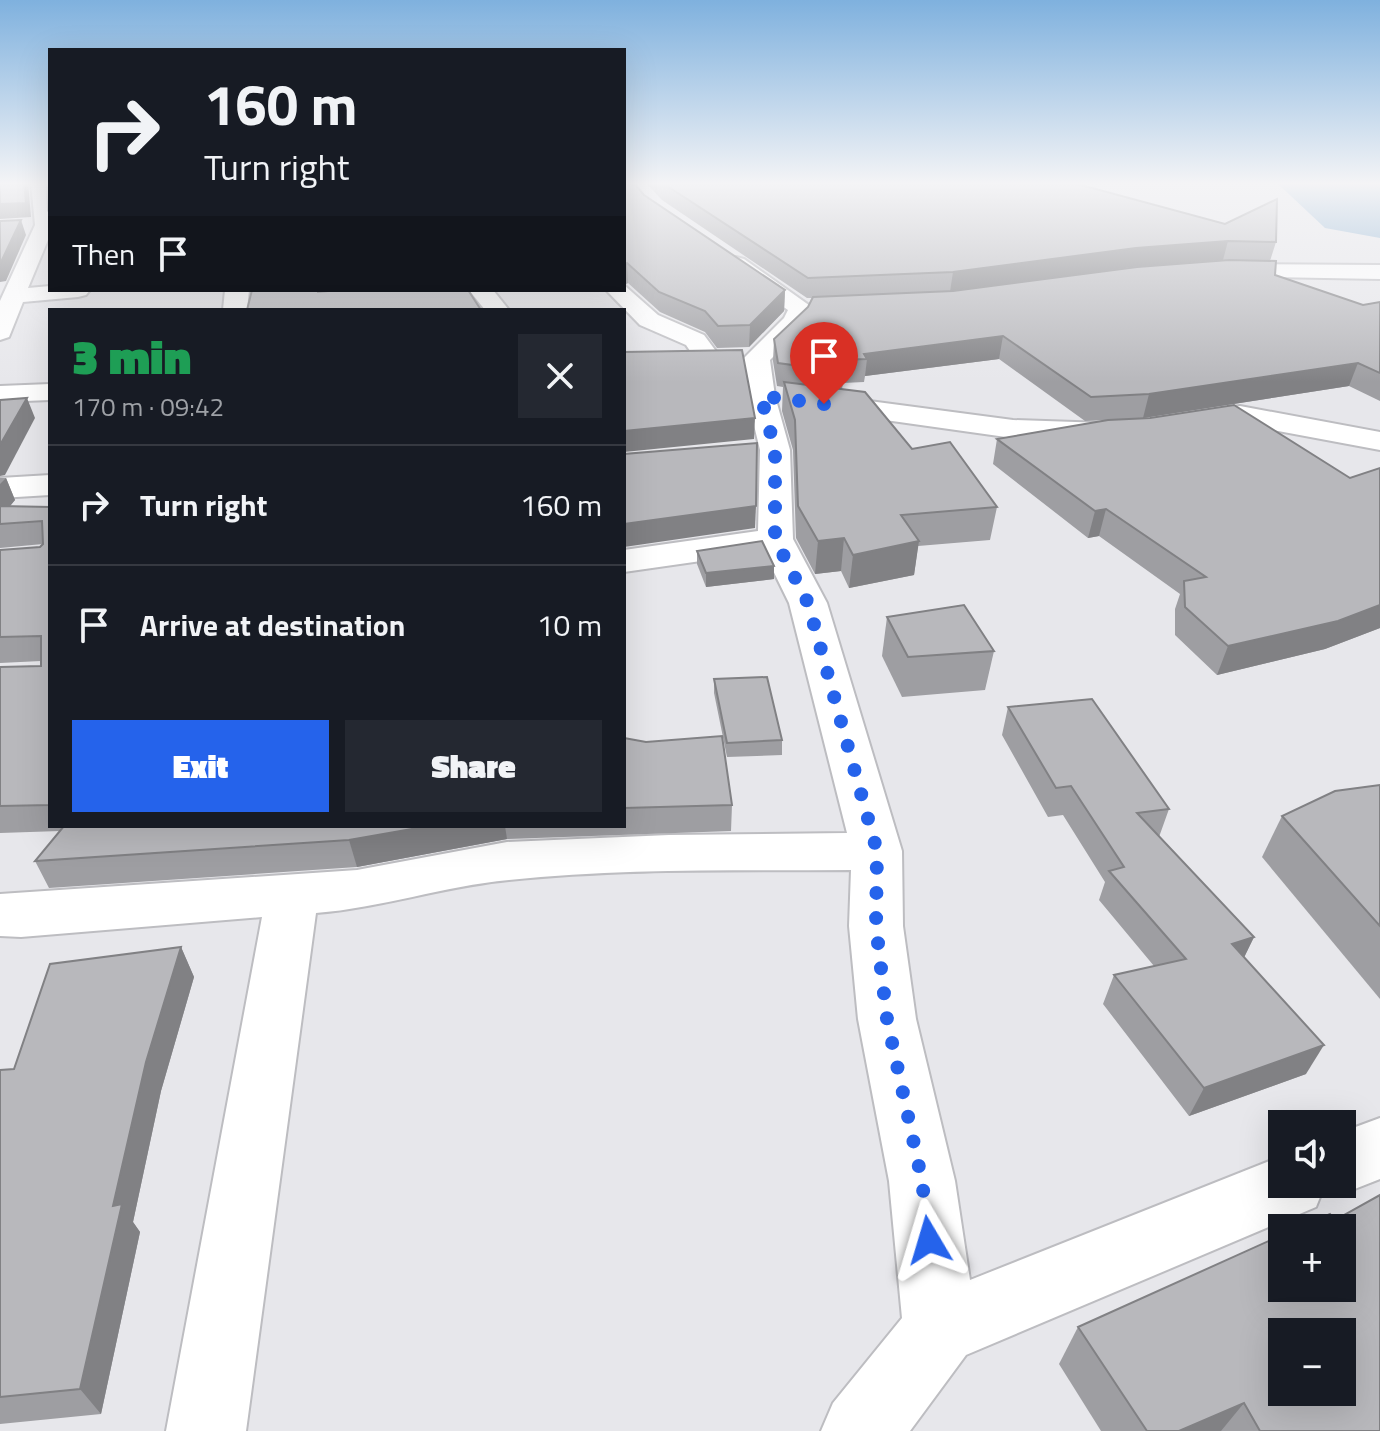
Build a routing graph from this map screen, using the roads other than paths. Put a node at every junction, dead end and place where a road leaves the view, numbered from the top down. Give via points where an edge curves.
1 (715, 249) edge
2 (36, 254) edge
3 (0, 265) edge
4 (1380, 272) edge
5 (1193, 273) edge
6 (57, 292) edge
7 (483, 292) edge
8 (620, 292) edge
9 (14, 296) junction
10 (495, 308) edge
11 (0, 331) edge
12 (708, 358) junction
13 (680, 359) edge
14 (759, 377) junction
15 (48, 392) edge
16 (0, 394) edge
17 (1170, 425) edge
18 (1129, 431) edge
19 (1380, 441) edge
20 (48, 485) edge
21 (0, 488) edge
22 (775, 539) junction
23 (626, 561) edge
24 (877, 851) junction
25 (292, 896) junction
26 (0, 915) edge
27 (1380, 1148) edge
28 (1356, 1157) edge
29 (1268, 1194) edge
30 (940, 1329) junction
31 (206, 1431) edge
32 (861, 1431) edge

1 - 14 street via 815,307 795,321
2 - 3 street
2 - 9 street
4 - 5 street
6 - 9 street
7 - 10 street
8 - 12 street via 649,320 695,340
9 - 11 street
12 - 13 street
12 - 14 street
14 - 18 street via 1013,429
14 - 22 street via 760,451
15 - 16 street
17 - 19 street via 1240,415
20 - 21 street
22 - 23 street
22 - 24 street via 808,603
24 - 25 street via 507,861 384,886
24 - 30 street via 876,926 887,1019 922,1181
25 - 26 street
25 - 31 street
27 - 28 street
29 - 30 street
30 - 32 street

